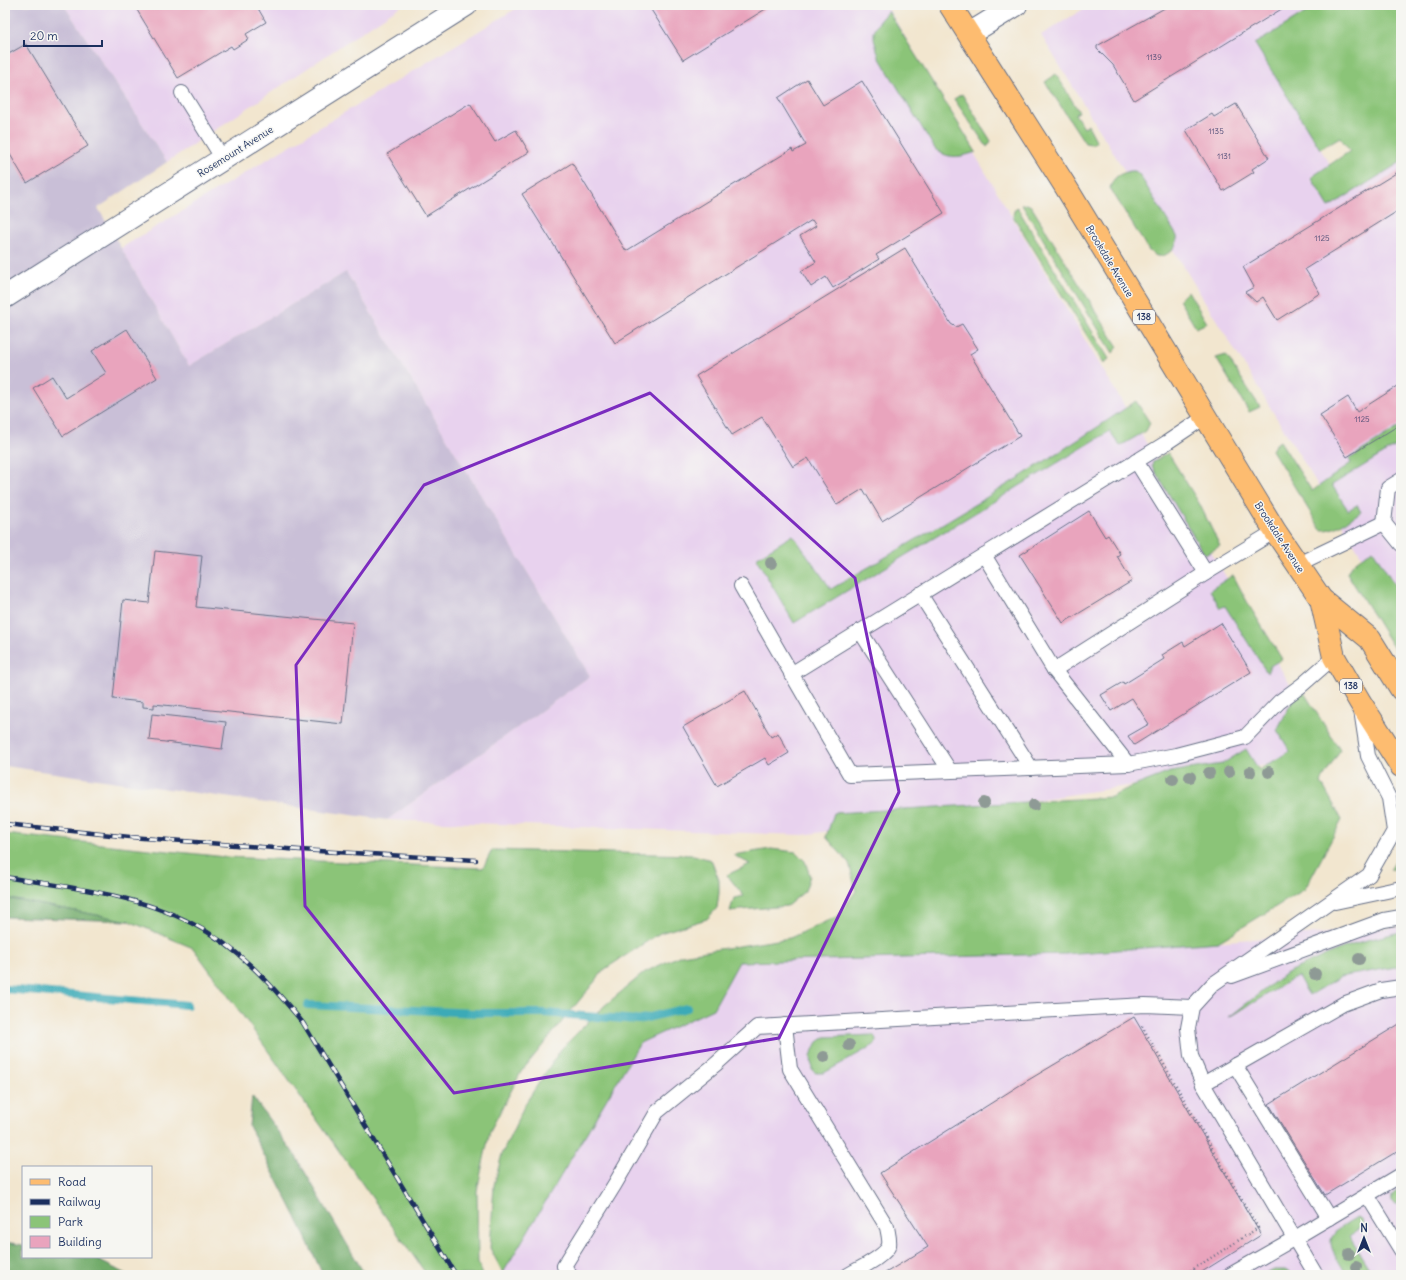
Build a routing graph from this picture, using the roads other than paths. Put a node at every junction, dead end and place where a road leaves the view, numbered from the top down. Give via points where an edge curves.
1 (466, 5) edge
2 (950, 5) edge
3 (1016, 5) edge
4 (444, 11) edge
5 (969, 34) junction
6 (182, 93) dead end
7 (223, 159) junction
8 (5, 297) edge
9 (1205, 417) junction
10 (1136, 461) junction
11 (1401, 480) edge
12 (1384, 523) junction
13 (1275, 531) junction
14 (1401, 544) edge
15 (984, 555) junction
16 (1298, 564) junction
17 (1206, 573) junction
18 (741, 586) dead end
19 (920, 594) junction
20 (1321, 599) junction
21 (860, 631) junction
22 (1334, 657) junction
23 (1054, 670) junction
24 (791, 674) junction
25 (1401, 688) edge
26 (1360, 702) junction
27 (1128, 764) junction
28 (1401, 766) edge
29 (1031, 768) junction
30 (950, 771) junction
31 (1401, 888) edge
32 (1328, 903) junction
33 (1401, 917) edge
34 (1213, 984) junction
35 (1401, 987) edge
36 (1192, 1006) junction
37 (785, 1025) junction
38 (1235, 1066) junction
39 (1203, 1084) junction
40 (1401, 1175) edge
41 (1367, 1195) junction
42 (1328, 1218) junction
43 (1295, 1238) junction
44 (1401, 1250) edge
45 (570, 1275) edge
46 (848, 1275) edge
47 (1230, 1275) edge
48 (1316, 1275) edge

1 - 4 street, Rosemount Avenue
2 - 5 main road, Brookdale Avenue / 138
3 - 5 street
4 - 7 street, Rosemount Avenue
5 - 9 main road, Brookdale Avenue / 138 via 1064,184
6 - 7 lane
7 - 8 street, Rosemount Avenue
9 - 10 lane
9 - 13 main road, Brookdale Avenue / 138
10 - 15 lane
10 - 17 lane
11 - 12 lane via 1388,488
12 - 14 lane
12 - 16 lane
13 - 16 main road, Brookdale Avenue / 138
13 - 17 lane
15 - 19 lane
15 - 23 lane
16 - 20 main road, Brookdale Avenue / 138
17 - 23 lane
18 - 24 lane
19 - 21 lane
19 - 29 lane
20 - 22 main road, Brookdale Avenue / 138
20 - 25 main road, Brookdale Avenue / 138 via 1370,639
21 - 24 lane
21 - 30 lane
22 - 26 main road, Brookdale Avenue / 138
22 - 27 lane via 1279,702 1245,737 1176,755
23 - 27 lane
24 - 30 lane via 850,775
26 - 28 main road, Brookdale Avenue / 138
26 - 32 lane via 1368,756 1389,798 1394,831 1369,875
27 - 29 lane
29 - 30 lane
31 - 32 lane
32 - 34 lane
33 - 34 lane via 1384,920
34 - 36 lane
35 - 38 lane via 1381,990 1343,1004
36 - 37 lane via 1130,1006
36 - 39 lane via 1188,1028 1192,1056
37 - 45 lane via 757,1027 657,1112 564,1266
37 - 46 lane via 790,1069 887,1227 888,1248
38 - 39 lane
38 - 42 lane
39 - 43 lane
40 - 41 lane
41 - 42 lane
41 - 44 lane
42 - 43 lane
43 - 47 lane
43 - 48 lane

